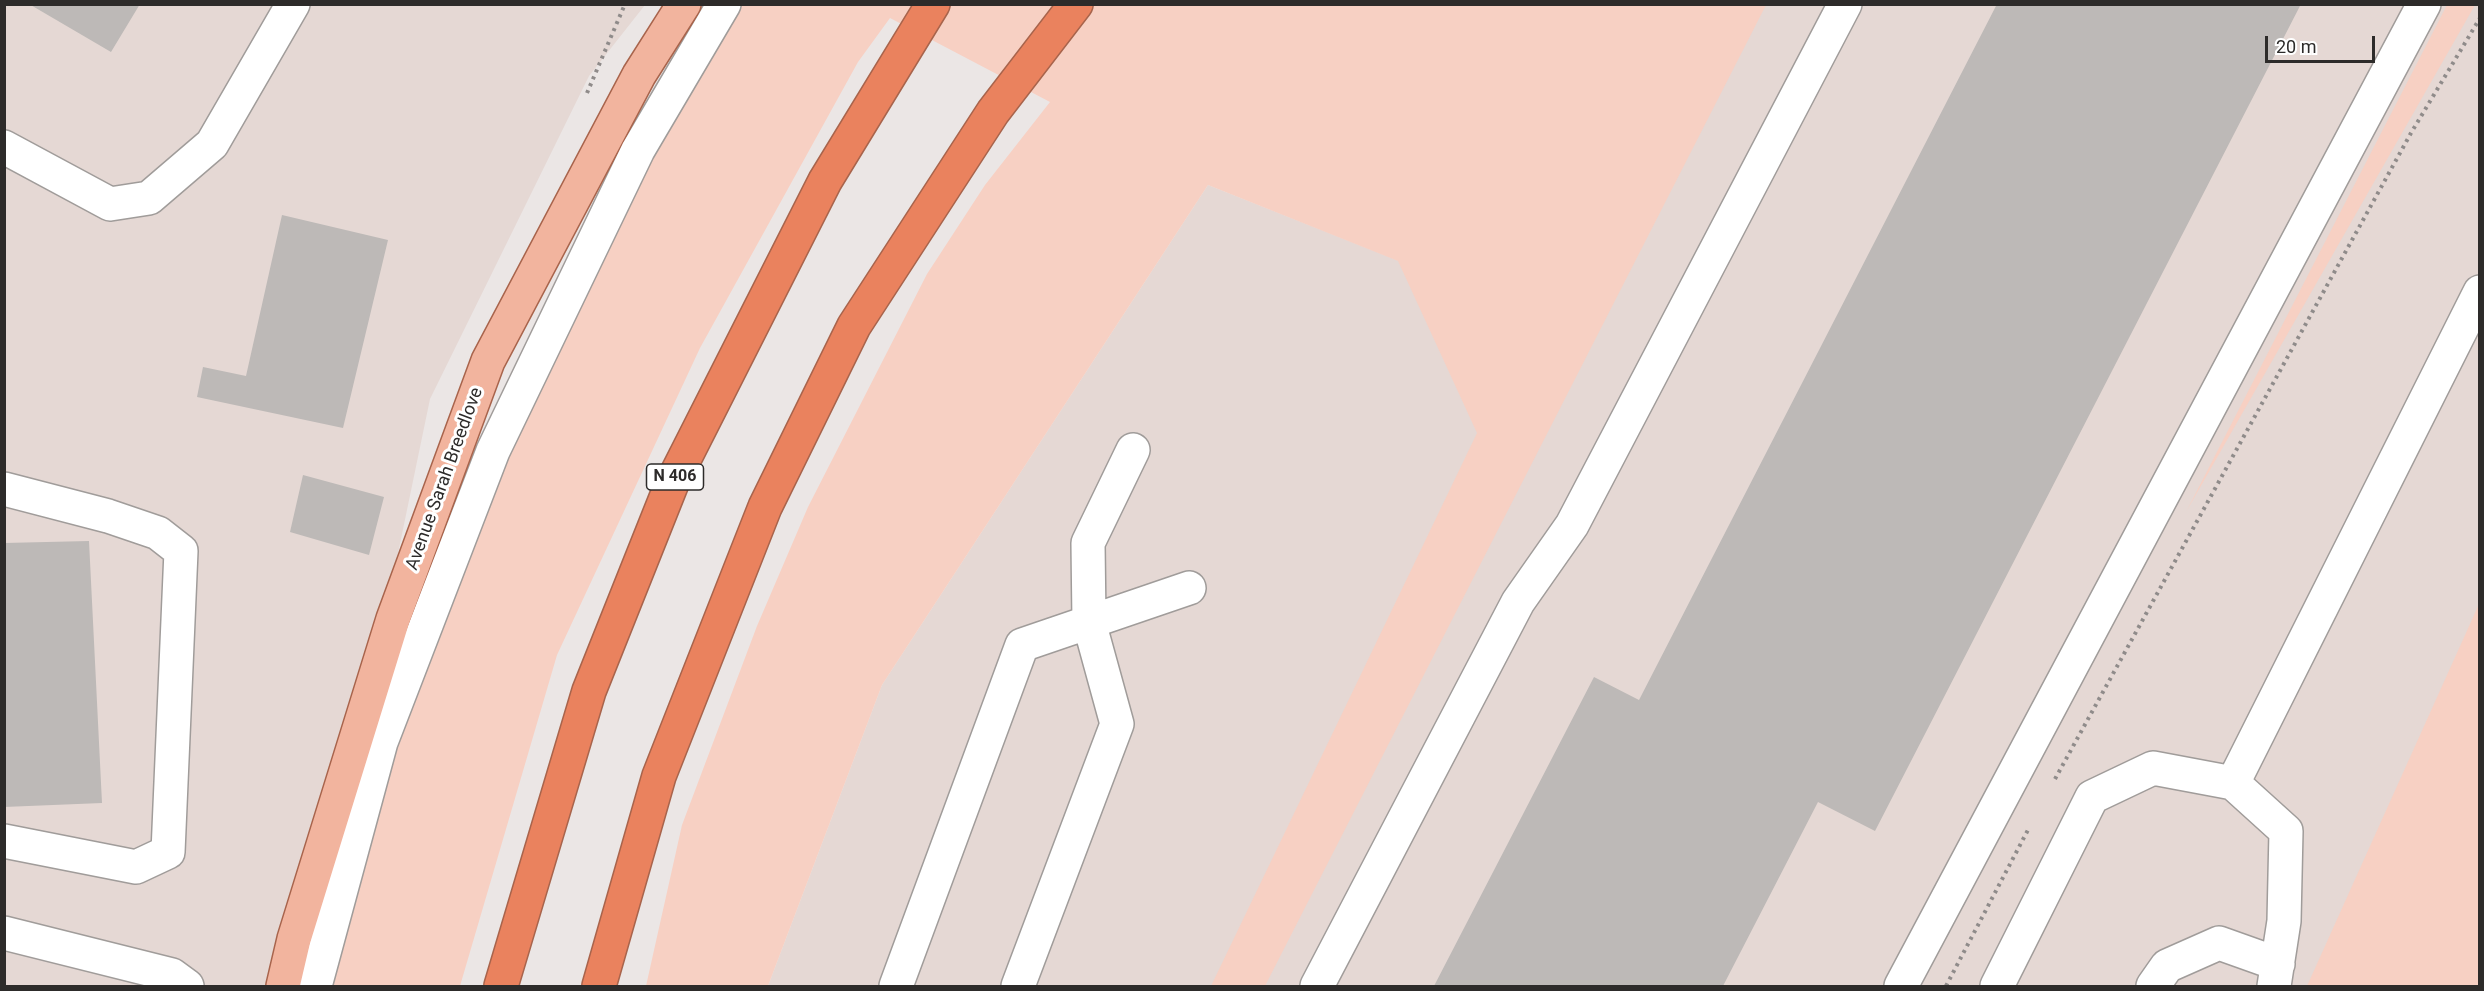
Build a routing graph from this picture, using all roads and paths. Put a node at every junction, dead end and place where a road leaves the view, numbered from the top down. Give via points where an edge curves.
1 (293, 4) edge
2 (684, 4) edge
3 (724, 4) edge
4 (933, 4) edge
5 (1076, 4) edge
6 (1845, 4) edge
7 (2424, 4) edge
8 (2480, 18) edge
9 (4, 147) edge
10 (2480, 292) edge
11 (1133, 450) dead end
12 (4, 489) edge
13 (1189, 588) dead end
14 (1089, 622) junction
15 (2052, 783) dead end
16 (2233, 783) junction
17 (2031, 824) dead end
18 (4, 841) edge
19 (4, 933) edge
20 (2276, 975) edge
21 (187, 987) edge
22 (283, 987) edge
23 (315, 987) edge
24 (501, 987) edge
25 (599, 987) edge
26 (896, 987) edge
27 (1018, 987) edge
28 (1317, 987) edge
29 (1901, 987) edge
30 (1946, 987) edge
31 (1998, 987) edge
32 (2153, 987) edge

1 - 9 lane via 212,144 149,198 111,204
2 - 22 main road, Avenue Sarah Breedlove via 639,75 488,361 393,619 294,939
3 - 23 lane via 638,150 493,451 381,742
4 - 24 highway, N 406 via 825,181 672,483 589,691
5 - 25 highway via 993,112 854,326 765,507 659,776
6 - 28 lane via 1572,525 1518,602
7 - 29 lane
8 - 15 path via 2411,133
10 - 16 lane
11 - 14 lane via 1088,543
12 - 18 lane via 158,533 181,550 168,852 136,867
13 - 14 lane
14 - 26 lane via 1022,645
14 - 27 lane via 1117,724
16 - 20 lane via 2286,831 2284,921
16 - 31 lane via 2153,768 2092,798
17 - 30 path
19 - 21 lane via 172,975
20 - 32 lane via 2219,943 2167,966

